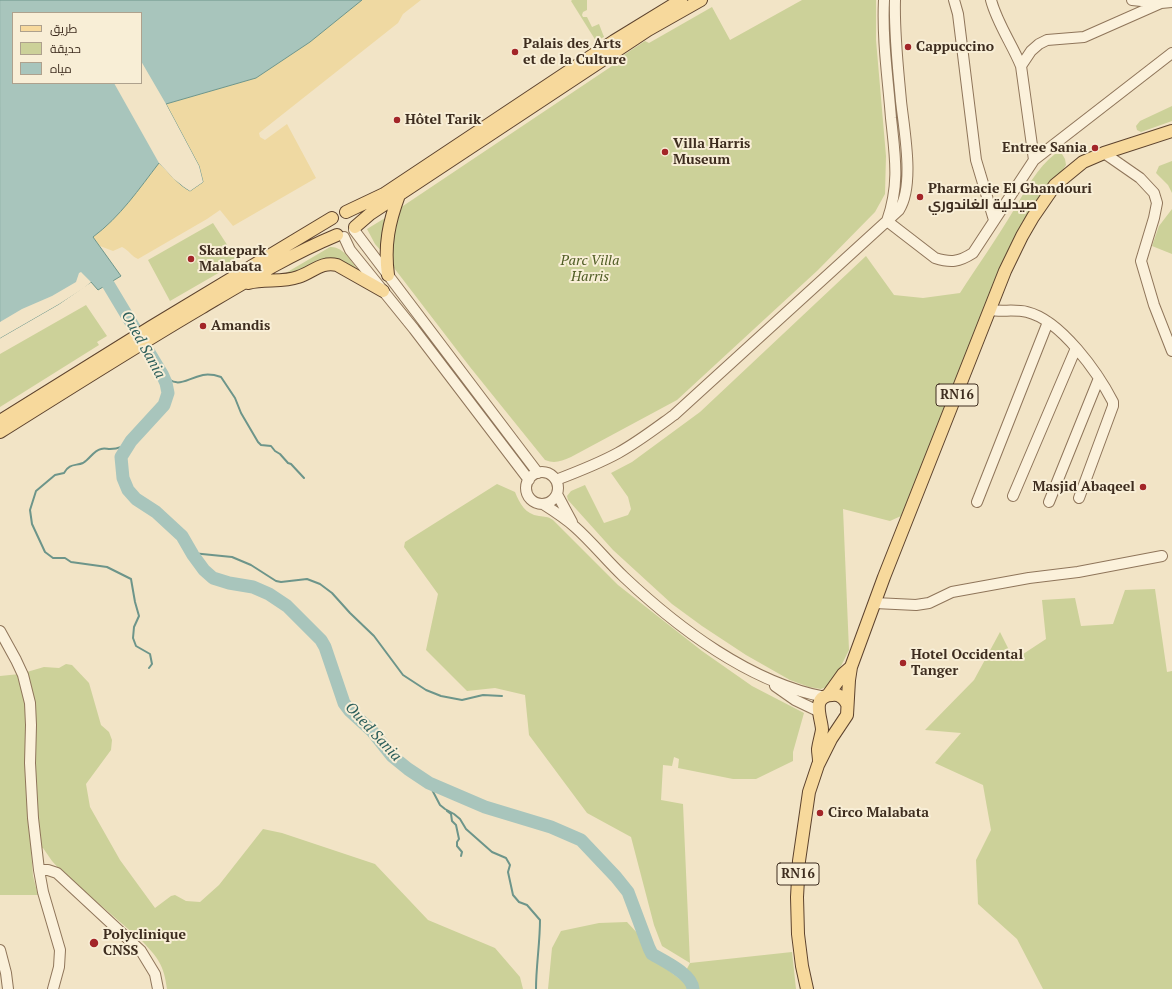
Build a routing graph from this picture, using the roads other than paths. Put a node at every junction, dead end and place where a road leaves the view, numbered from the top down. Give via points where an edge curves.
1 (681, 0) edge
2 (701, 0) edge
3 (884, 0) edge
4 (895, 0) edge
5 (954, 0) edge
6 (991, 0) edge
7 (1132, 0) edge
8 (1172, 2) edge
9 (1161, 3) junction
10 (1172, 53) edge
11 (1021, 66) junction
12 (1172, 131) edge
13 (1104, 153) junction
14 (1034, 160) junction
15 (399, 195) junction
16 (346, 212) junction
17 (332, 218) junction
18 (994, 220) junction
19 (887, 221) junction
20 (348, 232) junction
21 (388, 274) junction
22 (241, 284) junction
23 (383, 291) junction
24 (990, 310) junction
25 (1048, 322) junction
26 (154, 330) junction
27 (128, 347) junction
28 (1076, 348) junction
29 (1172, 351) edge
30 (1099, 378) junction
31 (0, 421) edge
32 (0, 432) edge
33 (538, 473) junction
34 (529, 480) junction
35 (556, 480) junction
36 (557, 494) junction
37 (1013, 496) dead end
38 (1079, 498) dead end
39 (977, 502) dead end
40 (1049, 502) dead end
41 (543, 504) junction
42 (575, 527) junction
43 (1162, 556) dead end
44 (875, 603) junction
45 (0, 632) edge
46 (851, 668) junction
47 (764, 677) junction
48 (827, 696) junction
49 (847, 704) junction
50 (818, 713) junction
51 (843, 721) junction
52 (819, 761) junction
53 (39, 870) junction
54 (0, 950) edge
55 (8, 989) edge
56 (53, 989) edge
57 (158, 989) edge
58 (807, 989) edge

1 - 16 main road via 614,41 384,194
2 - 15 main road via 642,35
3 - 19 street via 884,37 896,173 894,197
4 - 19 street via 895,37 907,180 902,205
5 - 18 street via 958,14 976,160
6 - 11 street via 994,12
7 - 9 street
8 - 9 street
9 - 11 street via 1084,36 1047,40 1031,52
10 - 14 street
11 - 14 street
12 - 13 main road, RN16
13 - 24 main road, RN16 via 1084,162 1055,185 1022,236
13 - 29 street via 1140,178 1154,193 1154,218 1140,261
14 - 18 street
15 - 20 main road
15 - 21 main road via 387,237
16 - 17 main road via 338,213
16 - 20 main road via 354,220
17 - 20 main road via 332,230
17 - 26 main road
18 - 19 street via 973,253 962,260 953,261 935,258
19 - 35 street via 674,415 618,453
20 - 21 street
20 - 22 main road via 299,251
20 - 23 street via 350,250
21 - 33 street
22 - 23 main road via 297,278 329,264 337,265
22 - 26 main road
23 - 34 street
24 - 25 street via 1028,312
24 - 44 main road, RN16
25 - 28 street
25 - 39 street
26 - 27 main road
27 - 31 main road
27 - 32 main road
28 - 30 street
28 - 37 street
30 - 38 street via 1113,406
30 - 40 street
33 - 34 street
33 - 35 street via 549,474
34 - 41 street via 527,490 530,497 535,502
35 - 36 street
36 - 41 street via 550,502
36 - 42 street
41 - 42 street
42 - 47 street via 625,578 679,623 738,663
43 - 44 street via 952,592 929,603
44 - 46 main road, RN16
45 - 53 street via 23,675 30,703 30,763
46 - 48 main road, RN16
46 - 49 main road, RN16
47 - 48 street via 792,689
47 - 50 street
48 - 49 main road via 839,696
48 - 50 main road via 820,702
49 - 51 main road via 847,714
50 - 51 main road via 824,722 832,725
50 - 52 main road, RN16 via 822,729 818,749
51 - 52 main road, RN16
52 - 58 main road, RN16 via 810,792 799,861 797,897 798,934
53 - 56 street via 60,950 59,967
53 - 57 street via 57,873 141,951 155,974
54 - 55 street

